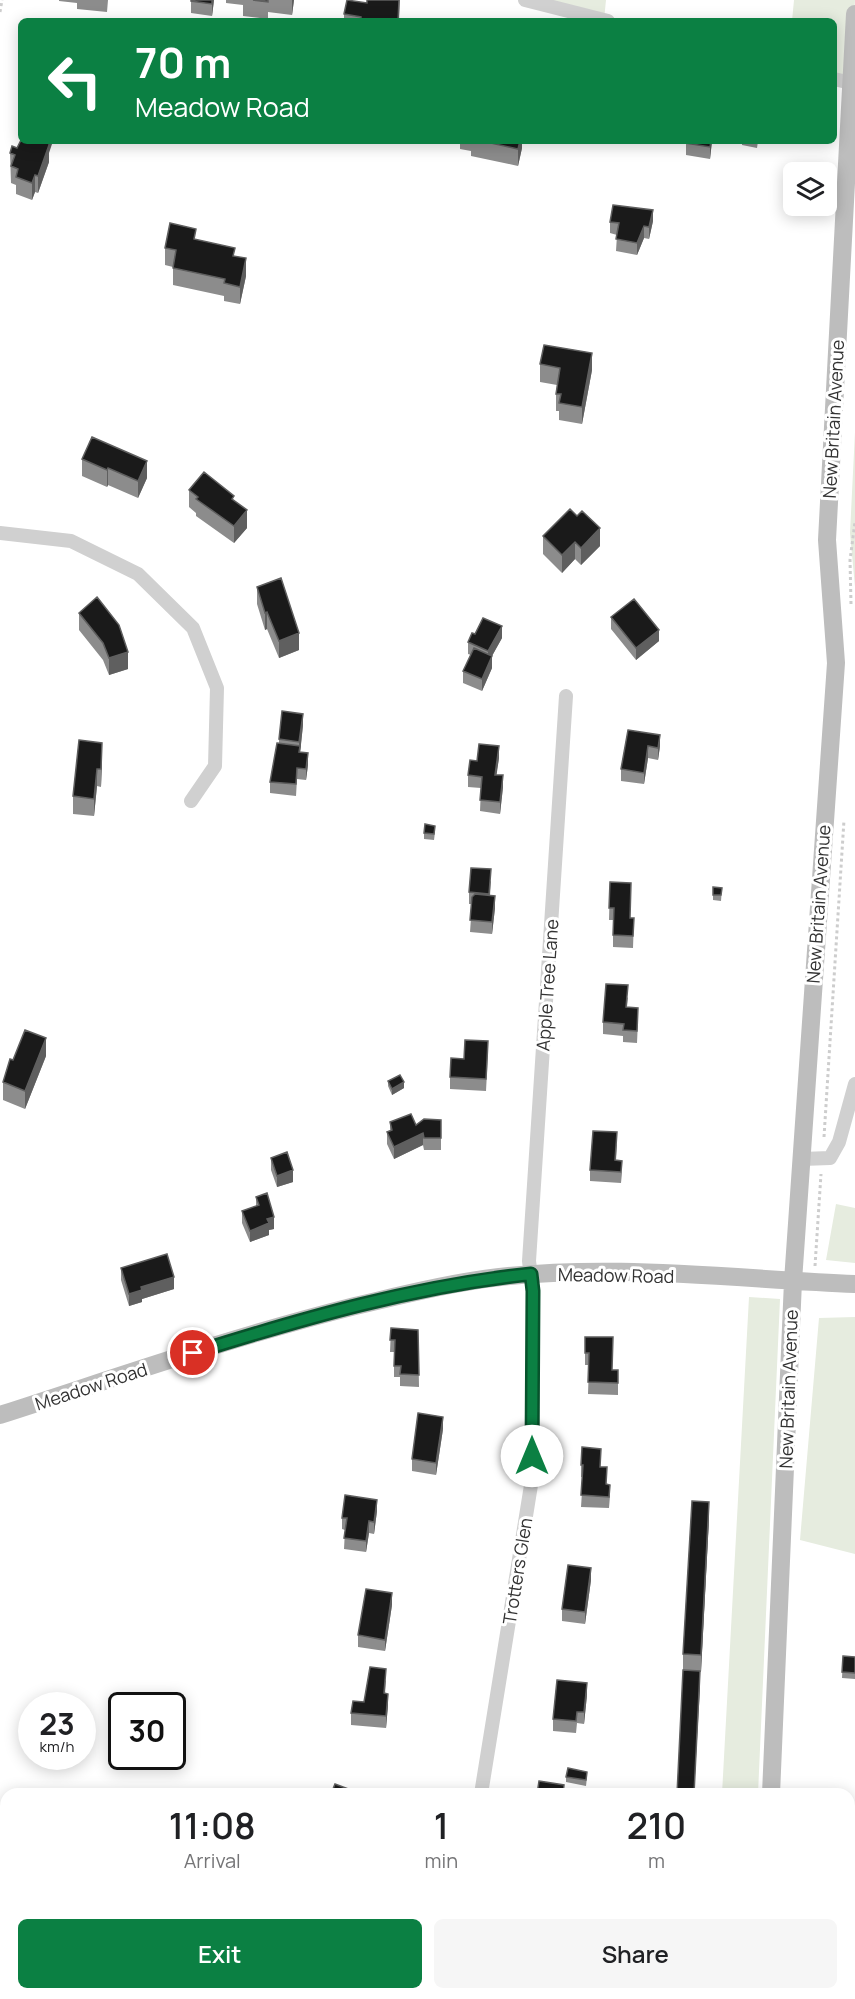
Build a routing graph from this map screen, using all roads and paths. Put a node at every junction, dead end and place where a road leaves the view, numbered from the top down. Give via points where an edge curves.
1 (2, 0) edge
2 (525, 0) edge
3 (0, 12) edge
4 (855, 14) edge
5 (596, 18) edge
6 (842, 81) edge
7 (855, 522) edge
8 (0, 533) edge
9 (853, 535) dead end
10 (566, 696) dead end
11 (191, 801) dead end
12 (855, 1084) edge
13 (802, 1159) junction
14 (531, 1274) junction
15 (793, 1281) junction
16 (855, 1284) edge
17 (0, 1415) edge
18 (482, 1788) edge
19 (771, 1788) edge

1 - 3 path
2 - 5 street
4 - 6 street, New Britain Avenue
6 - 13 street, New Britain Avenue via 827,540 836,663
7 - 9 path
8 - 11 street via 71,541 138,574 193,628 217,688 215,766
10 - 14 street, Apple Tree Lane
12 - 13 street via 839,1142 830,1158
13 - 15 street, New Britain Avenue
14 - 15 street, Meadow Road via 649,1274
14 - 17 street, Meadow Road via 438,1286 282,1325
14 - 18 street, Trotters Glen via 532,1479
15 - 16 street, Meadow Road
15 - 19 street, New Britain Avenue

